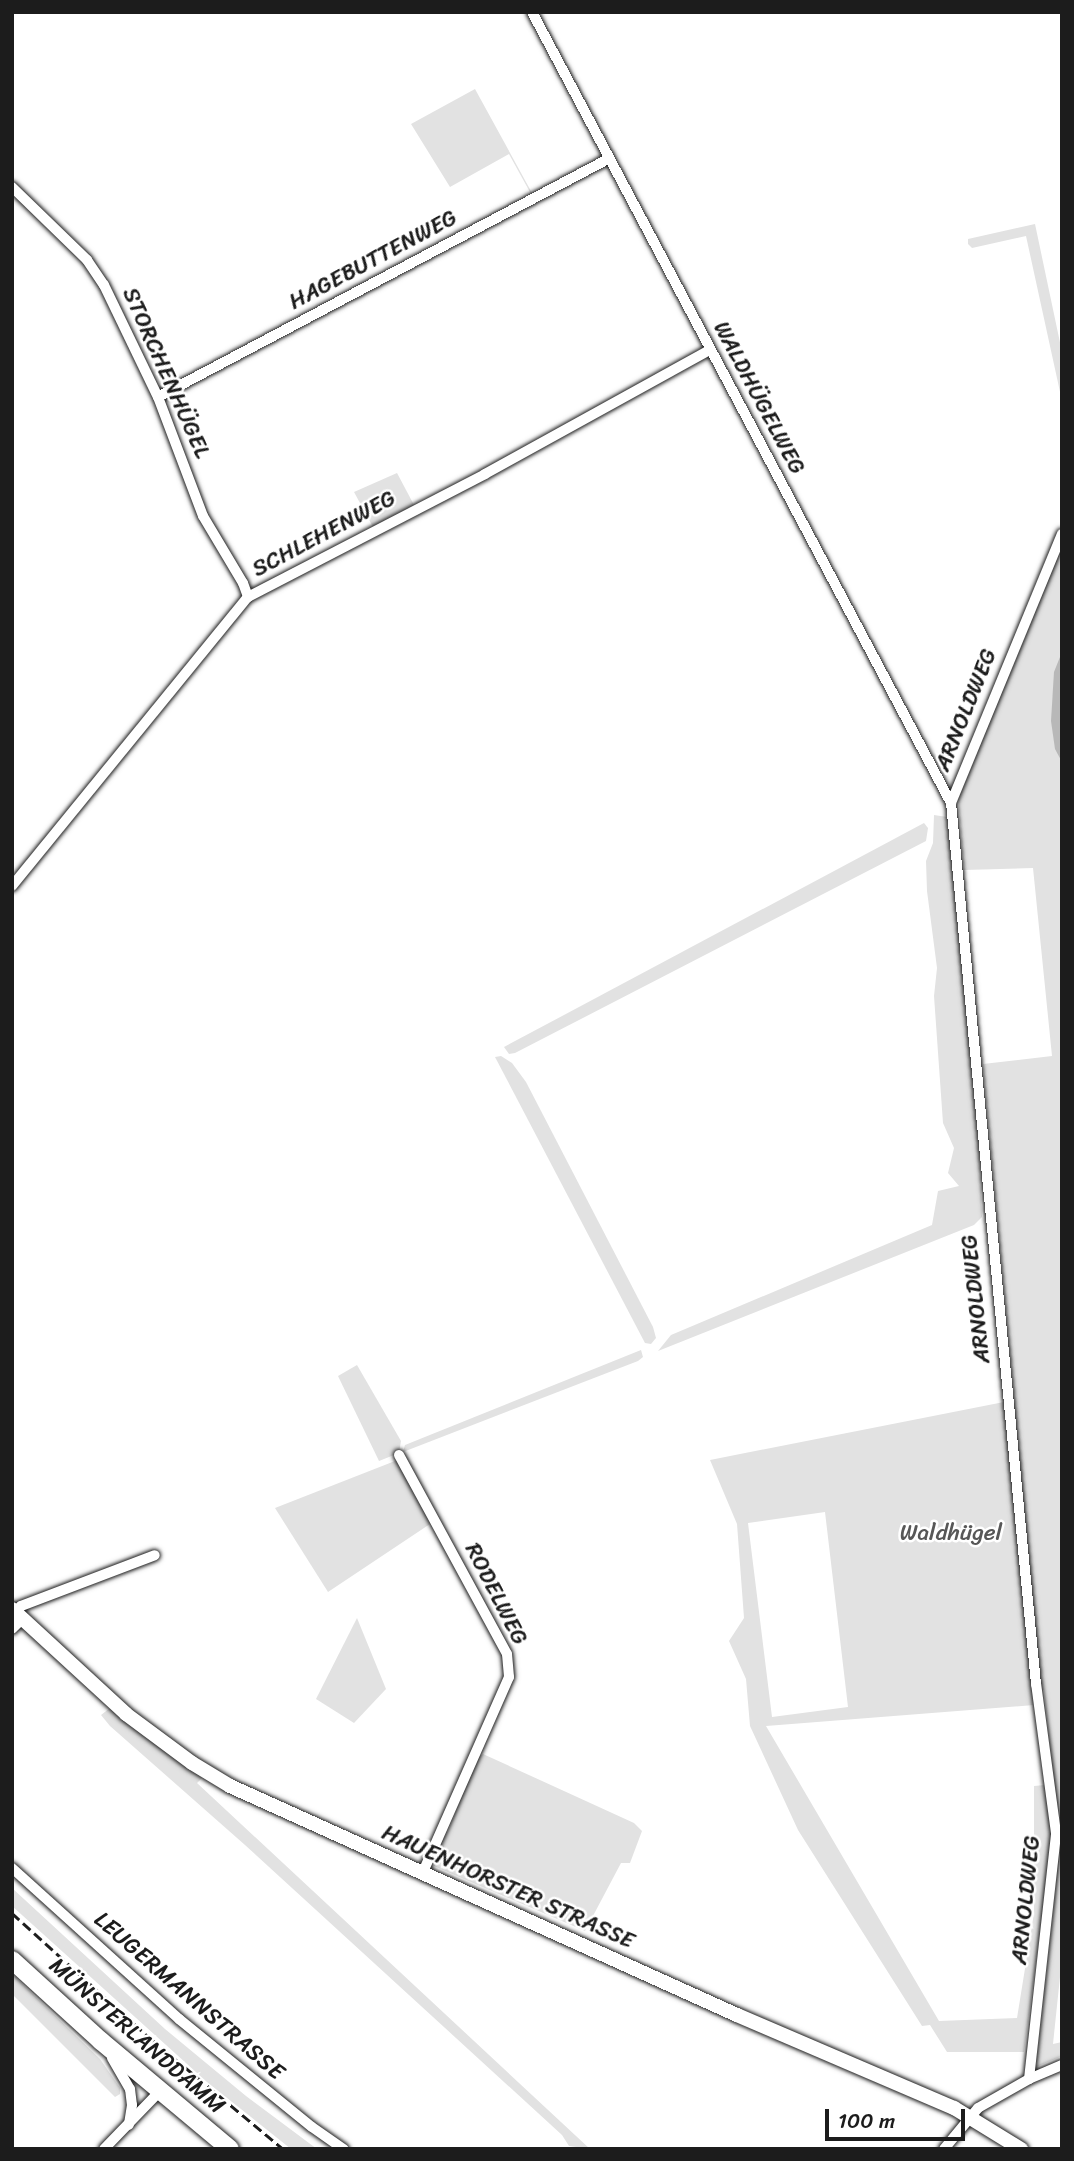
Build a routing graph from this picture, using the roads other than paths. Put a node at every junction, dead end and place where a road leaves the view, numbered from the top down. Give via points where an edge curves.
1 (532, 12) edge
2 (608, 159) junction
3 (12, 187) edge
4 (710, 350) junction
5 (158, 397) junction
6 (1062, 534) edge
7 (248, 597) junction
8 (951, 803) junction
9 (12, 886) edge
10 (399, 1455) dead end
11 (155, 1555) dead end
12 (15, 1617) edge
13 (12, 1868) edge
14 (423, 1872) junction
15 (12, 1961) edge
16 (101, 2041) junction
17 (1062, 2065) edge
18 (1029, 2079) junction
19 (160, 2091) junction
20 (975, 2113) junction
21 (129, 2125) junction
22 (104, 2149) edge
23 (230, 2149) edge
24 (344, 2149) edge
25 (944, 2149) edge
26 (1021, 2149) edge

1 - 2 street, WALDHÜGELWEG
2 - 4 street, WALDHÜGELWEG
2 - 5 street, HAGEBUTTENWEG
3 - 5 street, STORCHENHÜGEL via 99,277
4 - 7 street, SCHLEHENWEG
4 - 8 street, WALDHÜGELWEG
5 - 7 street, STORCHENHÜGEL via 203,516
6 - 8 street, ARNOLDWEG
7 - 9 street, SCHLEHENWEG
8 - 18 street, ARNOLDWEG via 1036,1684 1056,1833
10 - 14 street, RODELWEG via 508,1654 509,1677
11 - 12 street via 21,1606
12 - 14 street, HAUENHORSTER STRASSE via 126,1714 192,1763 272,1808
13 - 24 street, LEUGERMANNSTRASSE via 178,2019
14 - 20 street, HAUENHORSTER STRASSE
15 - 16 main road, MÜNSTERLANDDAMM
16 - 19 main road, MÜNSTERLANDDAMM
16 - 21 street via 130,2089
17 - 18 street
18 - 20 street
19 - 21 street
19 - 23 main road, MÜNSTERLANDDAMM
20 - 25 street
20 - 26 street, HAUENHORSTER STRASSE
21 - 22 street

